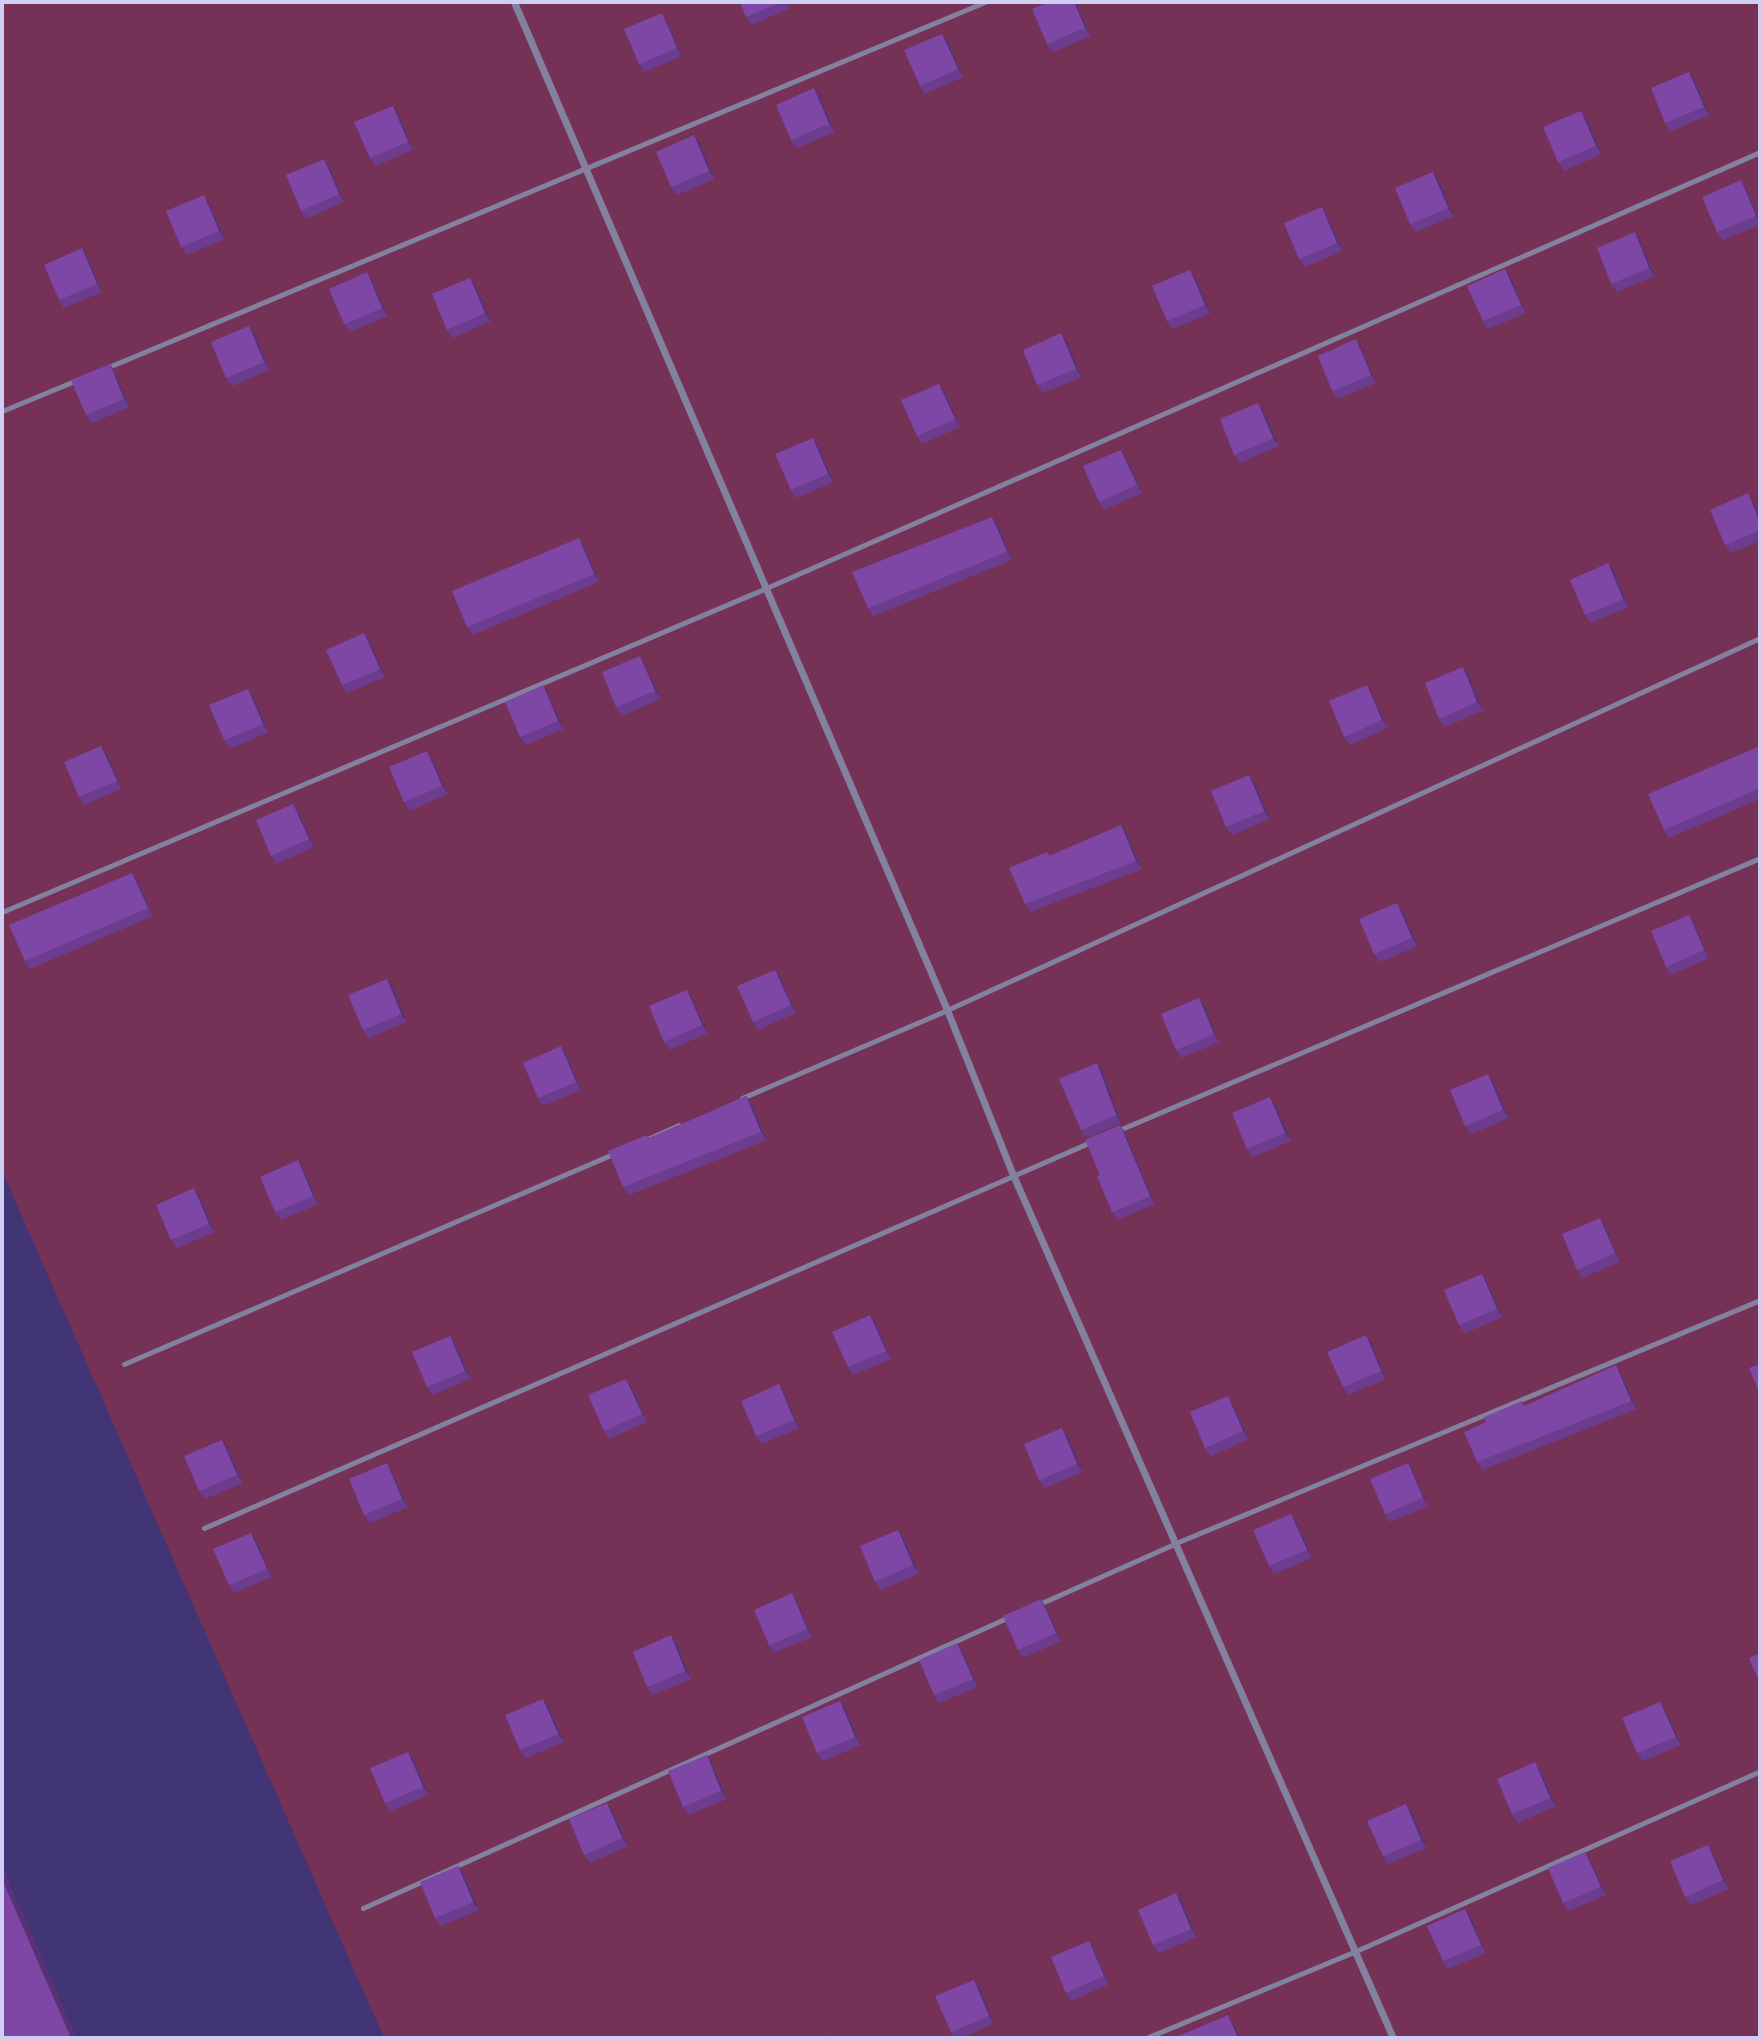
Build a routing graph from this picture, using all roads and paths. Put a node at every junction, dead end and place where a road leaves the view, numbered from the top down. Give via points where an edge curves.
1 (514, 2) edge
2 (985, 2) edge
3 (1760, 152) edge
4 (583, 171) junction
5 (92, 373) edge
6 (79, 379) edge
7 (2, 411) edge
8 (764, 589) junction
9 (1760, 638) edge
10 (1760, 858) edge
11 (2, 912) edge
12 (947, 1010) junction
13 (732, 1103) edge
14 (694, 1119) edge
15 (1116, 1131) edge
16 (1103, 1137) edge
17 (630, 1146) edge
18 (618, 1152) edge
19 (1013, 1175) junction
20 (1760, 1300) edge
21 (124, 1364) dead end
22 (204, 1528) dead end
23 (1176, 1542) junction
24 (1760, 1771) edge
25 (363, 1908) dead end
26 (1356, 1951) junction
27 (1146, 2038) edge
28 (1393, 2038) edge

1 - 4 street
2 - 4 lane
3 - 8 lane
4 - 5 lane
4 - 8 street
6 - 7 lane
8 - 11 lane
8 - 12 street
9 - 12 lane
10 - 15 lane
12 - 13 lane
12 - 19 street
14 - 17 lane
16 - 19 lane
18 - 21 lane
19 - 22 lane
19 - 23 street
20 - 23 lane
23 - 25 lane
23 - 26 street
24 - 26 lane
26 - 27 lane
26 - 28 street

